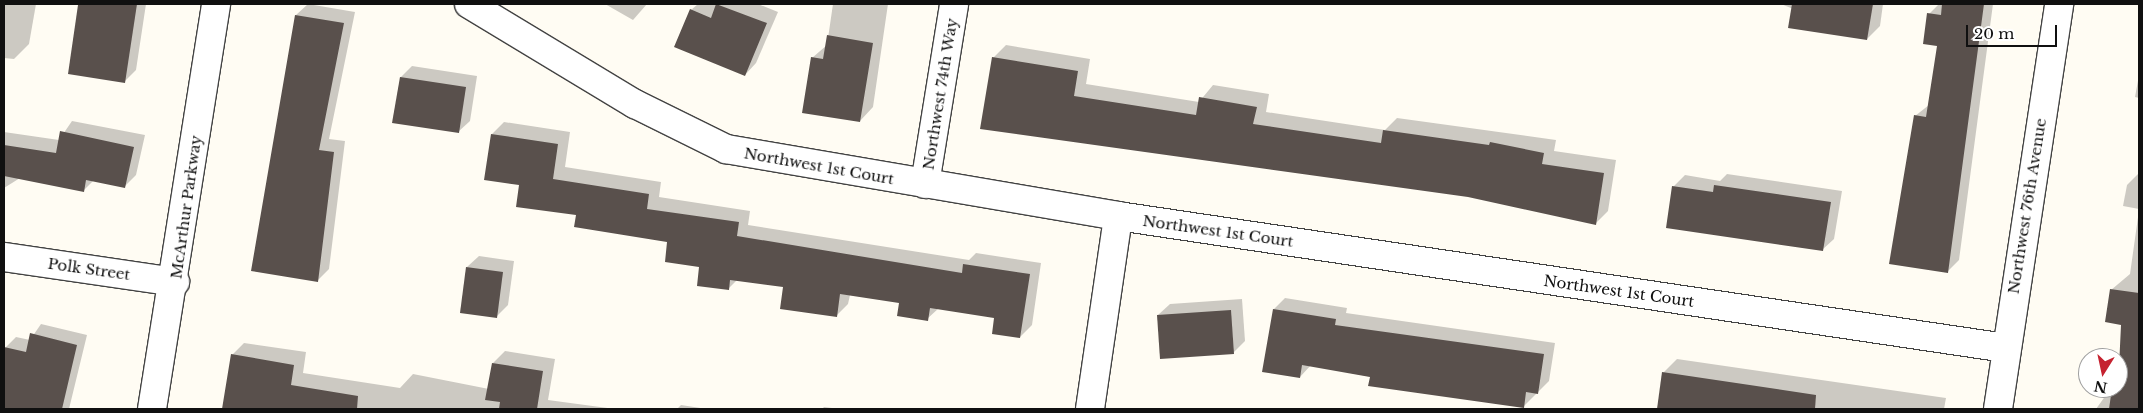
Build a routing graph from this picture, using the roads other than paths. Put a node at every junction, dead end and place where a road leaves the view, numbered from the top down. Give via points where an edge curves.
1 (216, 4) edge
2 (469, 4) edge
3 (954, 4) edge
4 (2058, 4) edge
5 (925, 184) junction
6 (1118, 216) junction
7 (4, 257) edge
8 (175, 282) junction
9 (2004, 348) junction
10 (152, 409) edge
11 (1090, 409) edge
12 (1998, 409) edge

1 - 8 street, McArthur Parkway
2 - 5 street, Northwest 1st Court via 635,104 726,149
3 - 5 street, Northwest 74th Way
4 - 9 street, Northwest 76th Avenue
5 - 6 street, Northwest 1st Court
6 - 9 street, Northwest 1st Court
6 - 11 street
7 - 8 street, Polk Street
8 - 10 street, McArthur Parkway
9 - 12 street, Northwest 76th Avenue

